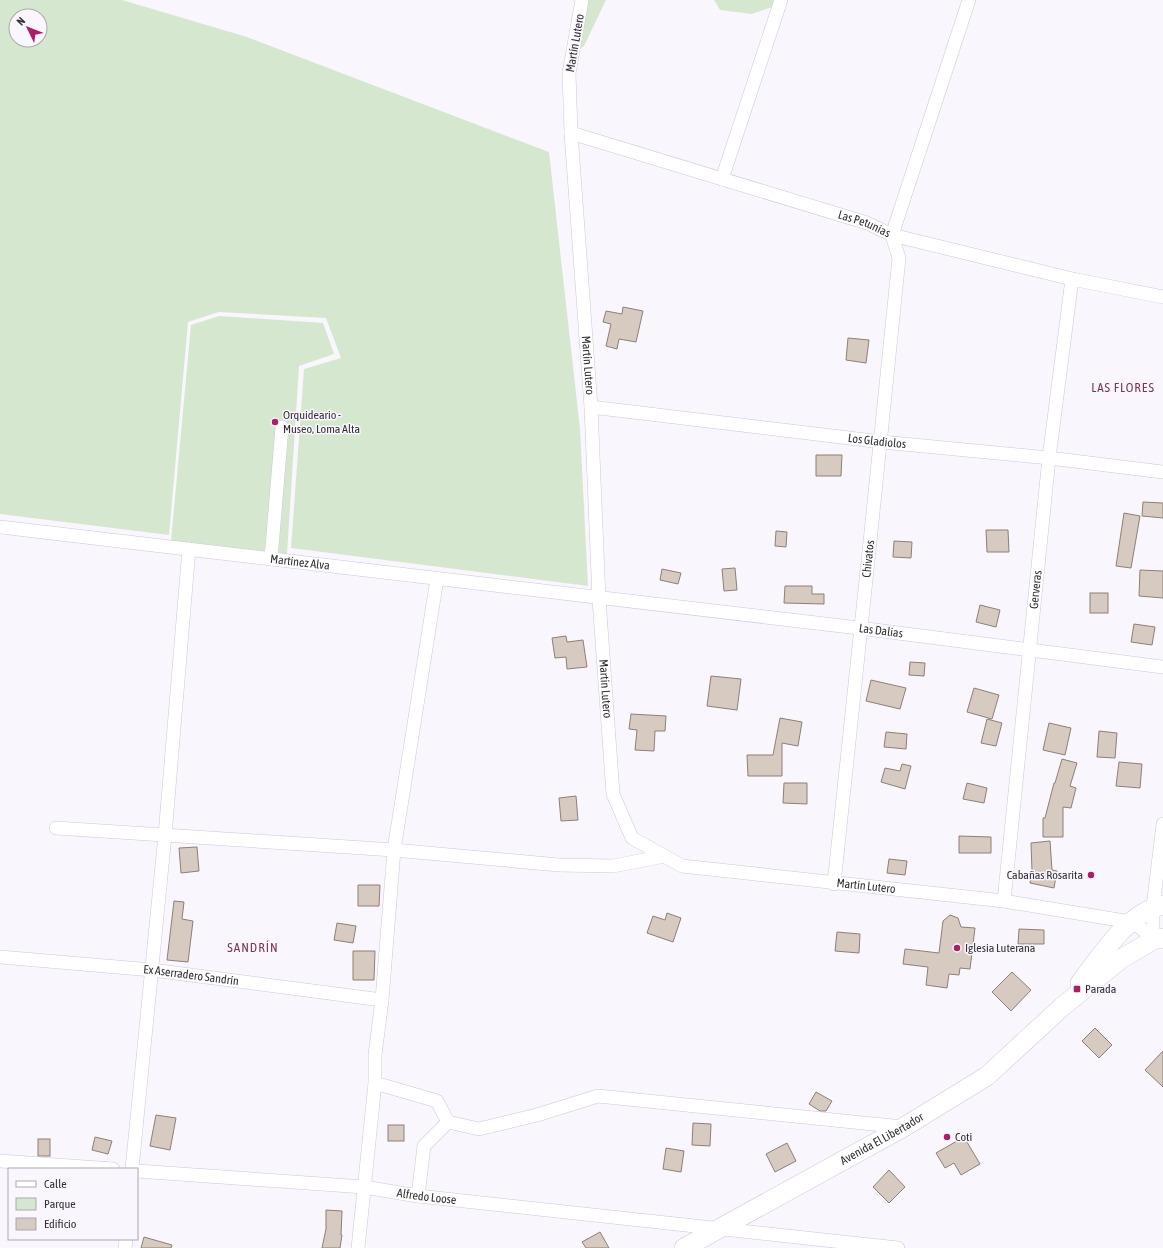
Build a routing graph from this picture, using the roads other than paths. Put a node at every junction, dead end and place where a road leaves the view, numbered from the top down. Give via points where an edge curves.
1 (582, 0) edge
2 (782, 0) edge
3 (969, 0) edge
4 (571, 133) junction
5 (722, 179) junction
6 (892, 236) junction
7 (1072, 279) junction
8 (1163, 297) edge
9 (591, 408) junction
10 (282, 427) dead end
11 (882, 442) junction
12 (1049, 458) junction
13 (1163, 472) edge
14 (0, 527) edge
15 (189, 549) junction
16 (272, 559) junction
17 (437, 579) junction
18 (599, 599) junction
19 (859, 628) junction
20 (1031, 650) junction
21 (1163, 667) edge
22 (1163, 824) edge
23 (56, 828) dead end
24 (165, 835) junction
25 (394, 850) junction
26 (665, 856) junction
27 (834, 884) junction
28 (1004, 901) junction
29 (1158, 906) edge
30 (1131, 922) junction
31 (1158, 939) edge
32 (0, 957) edge
33 (152, 970) junction
34 (382, 1000) junction
35 (1063, 1006) junction
36 (375, 1083) junction
37 (448, 1122) junction
38 (904, 1127) junction
39 (0, 1161) edge
40 (99, 1168) edge
41 (132, 1168) edge
42 (138, 1171) edge
43 (364, 1187) junction
44 (418, 1196) junction
45 (716, 1229) junction
46 (358, 1248) edge
47 (684, 1248) edge
48 (898, 1248) edge

1 - 4 street, Martín Lutero via 569,73
2 - 5 street
3 - 6 street
4 - 5 street, Las Petunias
4 - 9 street, Martín Lutero
5 - 6 street, Las Petunias via 867,223
6 - 7 street, Las Petunias
6 - 11 street, Chivatos via 899,258
7 - 8 street, Las Petunias
7 - 12 street, Gerveras
9 - 11 street, Los Gladiolos
9 - 18 street, Martín Lutero
10 - 16 street
11 - 12 street, Los Gladiolos
11 - 19 street, Chivatos
12 - 13 street, Los Gladiolos
12 - 20 street, Gerveras
14 - 15 street, Martínez Alva
15 - 16 street, Martínez Alva
15 - 24 street
16 - 17 street, Martínez Alva
17 - 18 street, Martínez Alva
17 - 25 street
18 - 19 street, Las Dalias
18 - 26 street, Martín Lutero via 613,794 632,838
19 - 20 street, Las Dalias
19 - 27 street, Chivatos
20 - 21 street, Las Dalias
20 - 28 street, Gerveras
22 - 29 street
23 - 24 street
24 - 25 street
24 - 33 street
25 - 26 street via 559,865 613,866
25 - 34 street
26 - 27 street, Martín Lutero via 682,866
27 - 28 street, Martín Lutero
28 - 30 street, Martín Lutero
29 - 30 main road, Avenida El Libertador
29 - 31 street
30 - 31 street, Martín Lutero
30 - 35 main road, Avenida El Libertador via 1109,945
31 - 35 main road, Avenida El Libertador via 1121,959
32 - 33 street, Ex Aserradero Sandrín
33 - 34 street, Ex Aserradero Sandrín
33 - 41 street
34 - 36 street via 375,1055
35 - 38 main road, Avenida El Libertador via 987,1076
36 - 37 street via 437,1101
36 - 43 street
37 - 38 street via 479,1129 598,1096
37 - 44 street via 424,1146
38 - 45 main road, Avenida El Libertador
39 - 40 street
42 - 43 street, Alfredo Loose
43 - 44 street, Alfredo Loose
43 - 46 street
44 - 45 street, Alfredo Loose
45 - 47 main road, Avenida El Libertador
45 - 48 street, Alfredo Loose

